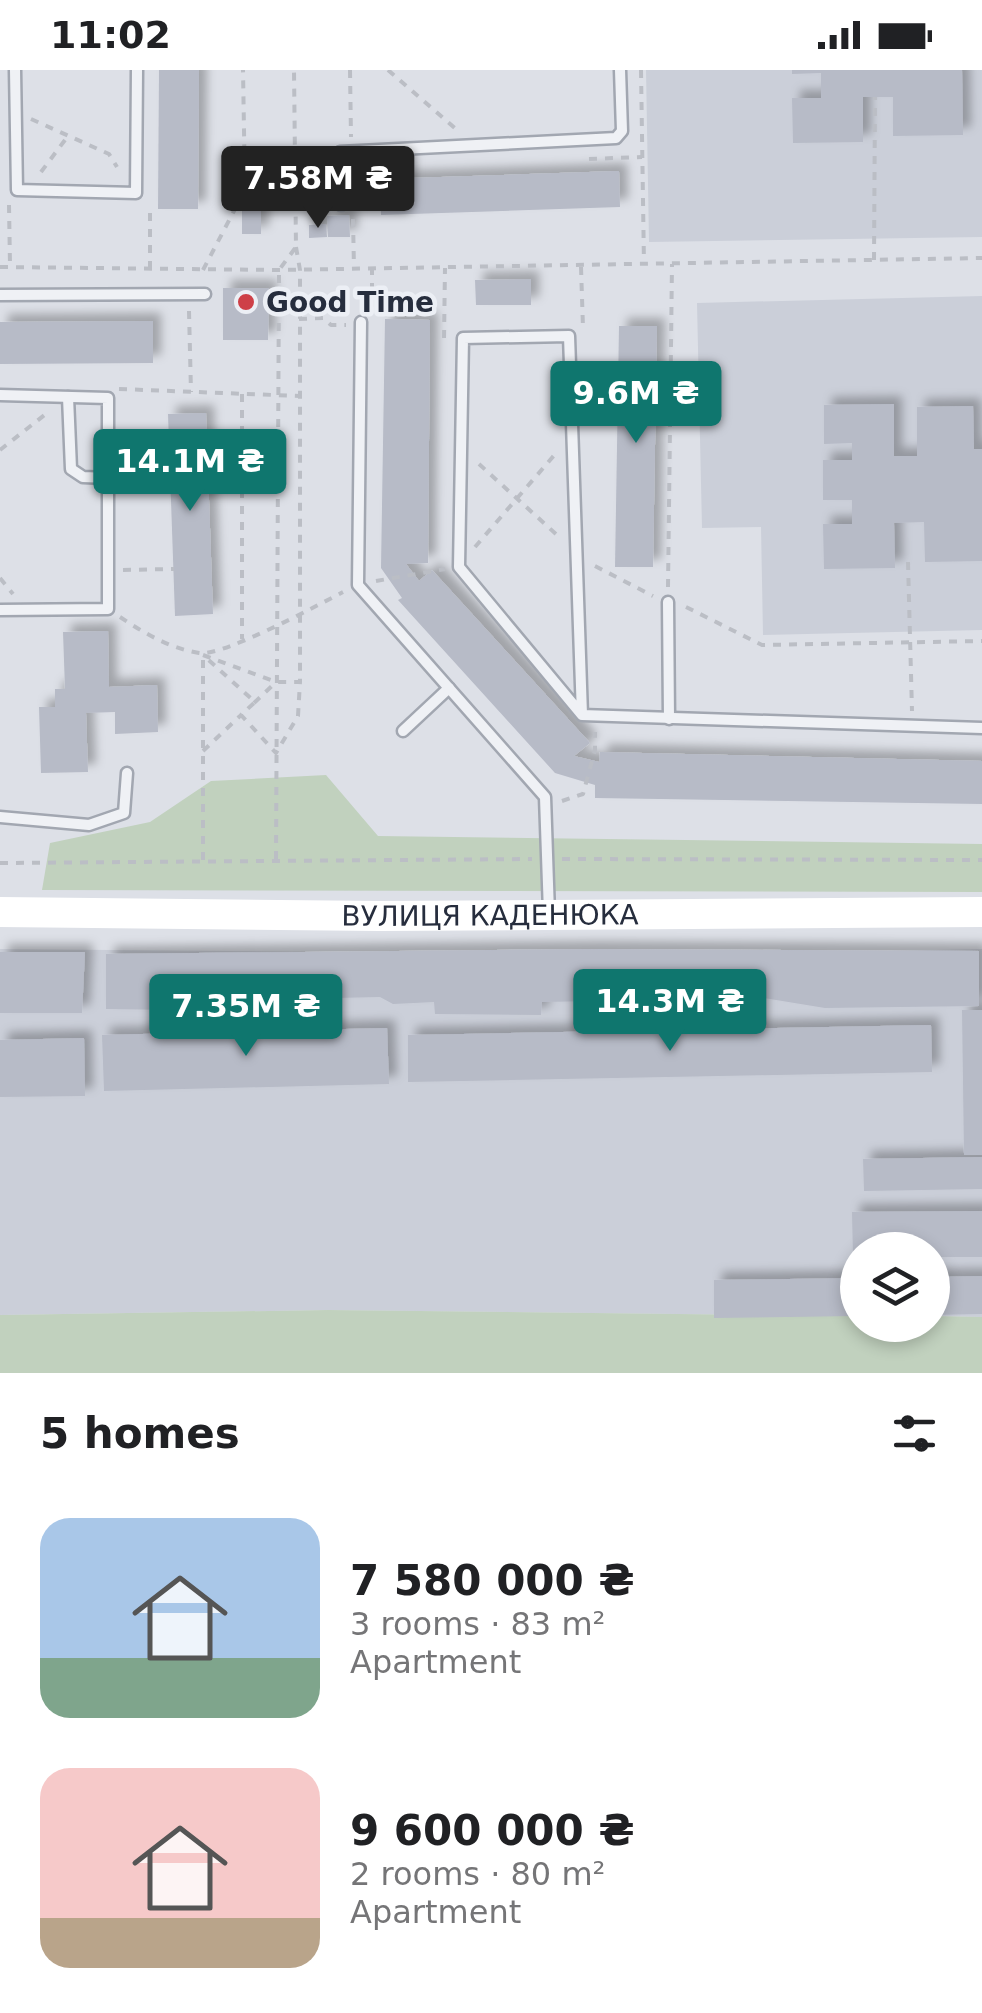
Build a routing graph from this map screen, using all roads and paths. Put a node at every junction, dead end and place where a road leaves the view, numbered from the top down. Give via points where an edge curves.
1 (15, 70) edge
2 (137, 70) edge
3 (243, 70) edge
4 (294, 70) edge
5 (350, 70) edge
6 (388, 70) edge
7 (620, 70) edge
8 (641, 70) edge
9 (875, 97) dead end
10 (28, 135) dead end
11 (68, 136) junction
12 (476, 147) junction
13 (352, 151) junction
14 (642, 157) junction
15 (123, 158) dead end
16 (584, 159) dead end
17 (29, 173) dead end
18 (40, 173) junction
19 (56, 174) dead end
20 (341, 204) dead end
21 (353, 218) dead end
22 (296, 247) junction
23 (982, 258) edge
24 (874, 260) junction
25 (672, 264) junction
26 (644, 265) junction
27 (0, 267) edge
28 (445, 268) junction
29 (354, 269) junction
30 (203, 270) junction
31 (280, 270) junction
32 (300, 270) junction
33 (205, 294) dead end
34 (0, 295) edge
35 (189, 316) dead end
36 (361, 322) dead end
37 (444, 344) dead end
38 (191, 392) junction
39 (242, 394) junction
40 (0, 395) edge
41 (68, 396) junction
42 (278, 396) junction
43 (300, 396) junction
44 (108, 398) junction
45 (461, 448) junction
46 (0, 450) edge
47 (170, 464) dead end
48 (108, 465) junction
49 (562, 466) dead end
50 (108, 478) junction
51 (517, 499) junction
52 (564, 522) dead end
53 (467, 540) dead end
54 (442, 551) dead end
55 (577, 554) junction
56 (908, 562) dead end
57 (459, 567) junction
58 (174, 569) dead end
59 (108, 570) junction
60 (441, 570) junction
61 (454, 584) dead end
62 (358, 585) junction
63 (668, 602) junction
64 (0, 610) edge
65 (108, 610) junction
66 (277, 626) junction
67 (242, 639) junction
68 (982, 641) edge
69 (910, 642) junction
70 (203, 655) junction
71 (276, 682) junction
72 (300, 682) junction
73 (449, 688) junction
74 (254, 702) junction
75 (242, 715) junction
76 (582, 715) junction
77 (595, 716) junction
78 (668, 718) junction
79 (913, 726) junction
80 (982, 728) edge
81 (403, 731) dead end
82 (202, 751) junction
83 (276, 753) junction
84 (127, 773) dead end
85 (546, 807) junction
86 (0, 817) edge
87 (276, 859) junction
88 (548, 859) junction
89 (202, 860) junction
90 (982, 860) edge
91 (0, 863) edge
92 (0, 912) edge
93 (982, 912) edge
94 (549, 914) junction

1 - 2 lane via 17,190 136,194
3 - 30 path via 245,190
4 - 22 path
5 - 13 path
6 - 12 path
7 - 12 lane via 622,131 616,138
8 - 14 path
9 - 24 path
10 - 11 path via 27,117
11 - 15 path via 109,154 123,176
11 - 18 path
12 - 13 lane
13 - 20 lane via 340,152
14 - 16 path
14 - 26 path
17 - 18 path
18 - 19 path
21 - 29 path
22 - 31 path
22 - 32 path
23 - 24 path
24 - 25 path
25 - 26 path
25 - 63 path
26 - 28 path
27 - 30 path
28 - 29 path
28 - 37 path
29 - 32 path
30 - 31 path
31 - 32 path
31 - 42 path
32 - 43 path
33 - 34 lane
35 - 38 path
36 - 62 lane
38 - 39 path
38 - 44 path via 108,388
39 - 42 path
39 - 67 path
40 - 41 lane
41 - 44 lane
41 - 46 path
41 - 50 lane via 70,469 83,478
42 - 43 path
42 - 66 path
43 - 72 path
44 - 48 lane
45 - 51 path
45 - 55 lane via 463,338 569,336
45 - 57 lane
47 - 48 path
48 - 50 lane
49 - 51 path via 561,447
50 - 59 lane
51 - 52 path via 564,541
51 - 53 path via 467,557
54 - 60 path
55 - 63 path
55 - 76 lane
56 - 69 path
57 - 60 path
57 - 76 lane
58 - 59 path
59 - 65 lane
60 - 61 path
60 - 62 path
62 - 66 path
62 - 73 lane
63 - 69 path via 762,645
63 - 78 lane
64 - 65 lane
65 - 70 path via 152,638
66 - 67 path
66 - 71 path
67 - 70 path
68 - 69 path
69 - 79 path
70 - 71 path
70 - 74 path
70 - 82 path
71 - 72 path
71 - 74 path
71 - 83 path
72 - 83 path via 298,716
73 - 81 lane
73 - 85 lane via 545,796
74 - 75 path
75 - 82 path
75 - 83 path
76 - 77 lane
77 - 78 lane
77 - 85 path via 595,750 583,794
78 - 79 lane
79 - 80 lane
82 - 89 path
83 - 87 path
84 - 86 lane via 124,813 88,824
85 - 88 lane
87 - 88 path
87 - 89 path
88 - 90 path
88 - 94 lane
89 - 91 path
92 - 94 street, ВУЛИЦЯ КАДЕНЮКА
93 - 94 street, ВУЛИЦЯ КАДЕНЮКА

